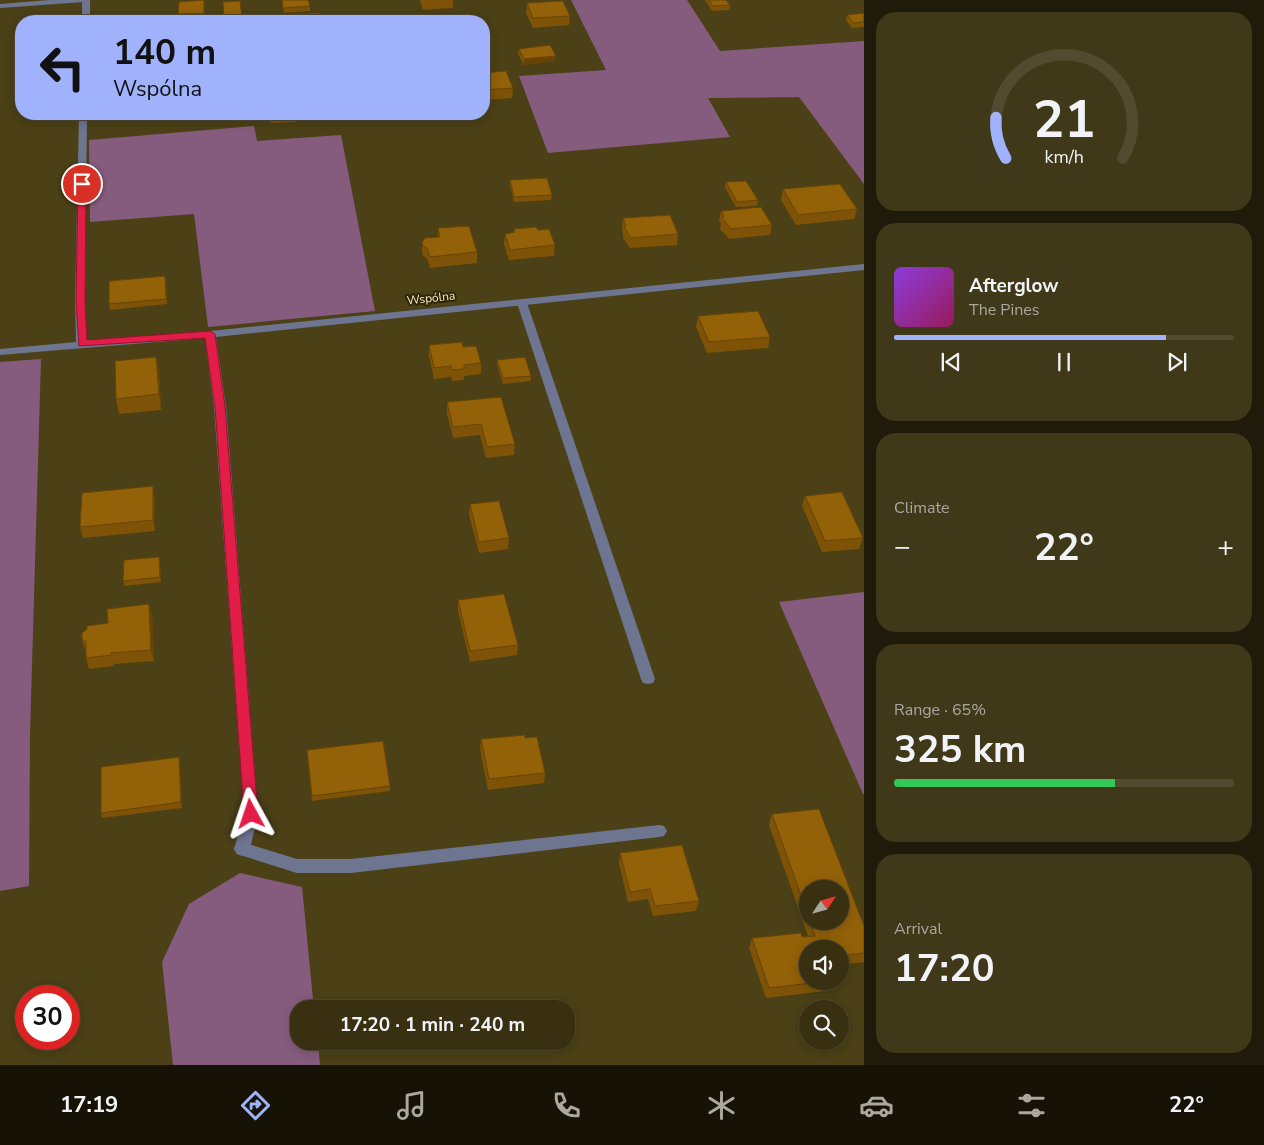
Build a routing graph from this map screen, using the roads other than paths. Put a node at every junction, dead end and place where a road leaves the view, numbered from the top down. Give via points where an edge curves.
1 (85, 0) edge
2 (0, 6) edge
3 (86, 15) edge
4 (83, 120) edge
5 (864, 267) edge
6 (522, 303) junction
7 (210, 334) junction
8 (82, 344) junction
9 (0, 352) edge
10 (648, 679) dead end
11 (659, 831) dead end

1 - 2 street
1 - 3 street
4 - 8 street
5 - 6 street, Wspólna
6 - 7 street, Wspólna
6 - 10 street
7 - 8 street, Wspólna
7 - 11 street via 220,407 251,814 242,849 297,866 351,866
8 - 9 street, Wspólna

